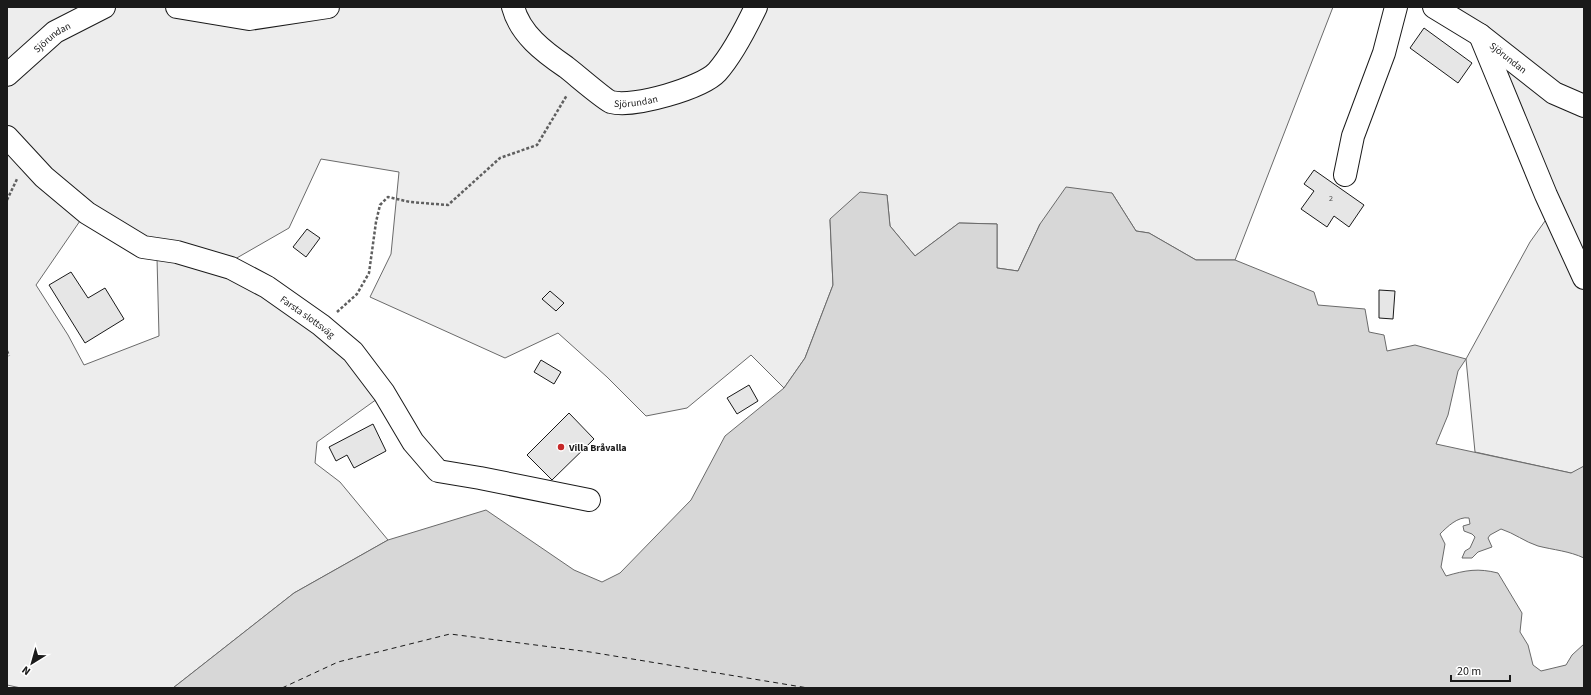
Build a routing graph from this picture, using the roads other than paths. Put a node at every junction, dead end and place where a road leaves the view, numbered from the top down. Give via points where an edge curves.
1 (104, 7) edge
2 (177, 7) edge
3 (328, 7) edge
4 (513, 7) edge
5 (756, 7) edge
6 (1396, 7) edge
7 (1434, 7) edge
8 (1480, 35) junction
9 (7, 75) edge
10 (1584, 106) edge
11 (7, 137) edge
12 (1345, 175) dead end
13 (1584, 278) edge
14 (589, 500) dead end

1 - 9 street, Sjörundan via 55,32
2 - 3 street via 248,19
4 - 5 street, Sjörundan via 516,16 540,49 611,102 644,102 685,90 716,73 746,29
6 - 12 street via 1384,53 1353,136
7 - 8 street, Sjörundan
8 - 10 street, Sjörundan via 1554,93
8 - 13 street via 1546,195
11 - 14 street, Farsta slottsväg via 44,178 86,213 130,240 142,247 177,252 231,268 267,287 321,325 353,352 384,393 413,442 438,471

